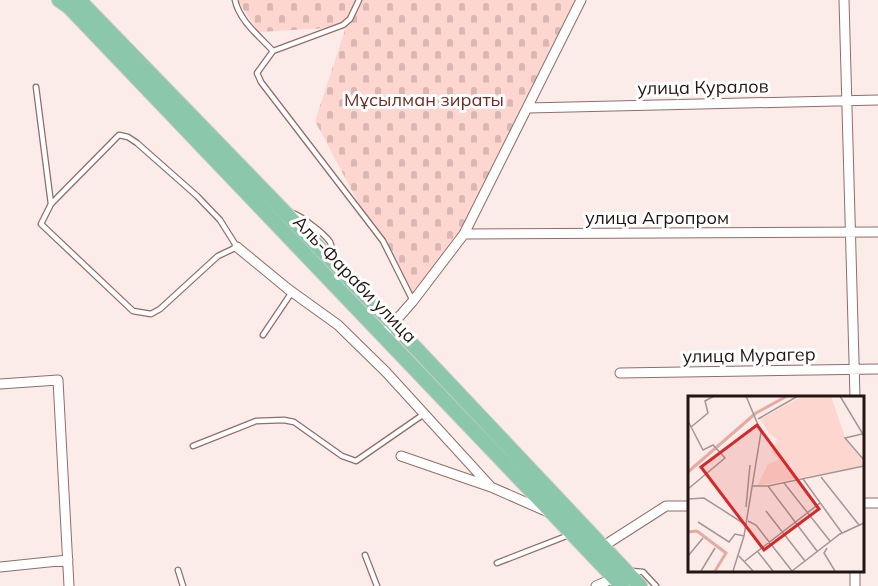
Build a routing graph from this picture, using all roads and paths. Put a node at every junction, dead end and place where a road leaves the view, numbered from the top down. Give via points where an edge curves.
1 (59, 0) edge
2 (79, 0) edge
3 (235, 0) edge
4 (359, 0) edge
5 (580, 0) edge
6 (844, 0) edge
7 (273, 51) junction
8 (36, 87) dead end
9 (878, 100) edge
10 (846, 101) junction
11 (528, 108) junction
12 (51, 204) junction
13 (850, 232) junction
14 (878, 232) edge
15 (464, 234) junction
16 (237, 247) junction
17 (292, 292) junction
18 (413, 301) junction
19 (388, 330) junction
20 (263, 335) dead end
21 (855, 369) junction
22 (878, 369) edge
23 (620, 373) dead end
24 (0, 384) edge
25 (855, 396) edge
26 (424, 414) junction
27 (193, 446) dead end
28 (401, 456) dead end
29 (491, 487) junction
30 (688, 506) edge
31 (553, 513) junction
32 (572, 534) junction
33 (602, 547) junction
34 (365, 555) dead end
35 (68, 560) junction
36 (497, 563) dead end
37 (0, 567) edge
38 (178, 570) dead end
39 (621, 579) edge
40 (69, 586) edge
41 (183, 586) edge
42 (377, 586) edge
43 (596, 586) edge
44 (640, 586) edge
45 (656, 586) edge

1 - 19 main road, Аль-Фараби улица
2 - 19 main road, Аль-Фараби улица via 331,259
3 - 7 lane via 249,25
4 - 7 lane via 343,25
5 - 11 street
6 - 10 street
7 - 18 lane via 257,73 261,82 383,241
8 - 12 lane
9 - 10 street, улица Куралов
10 - 11 street, улица Куралов
10 - 13 street
11 - 15 street
12 - 16 lane via 119,135 128,136 197,196 220,220
12 - 16 lane via 41,225 133,311 152,314 218,256
13 - 14 street, улица Агропром
13 - 15 street, улица Агропром
13 - 21 street
15 - 18 street
16 - 17 street
17 - 20 lane
17 - 26 street via 338,325
18 - 19 street
19 - 31 main road, Аль-Фараби улица
19 - 33 main road, Аль-Фараби улица
21 - 22 street, улица Мурагер
21 - 23 street, улица Мурагер
21 - 25 street
24 - 35 street via 58,380
26 - 27 lane via 356,461 342,456 294,422 284,420 256,421
26 - 29 street
28 - 29 street
29 - 31 street
30 - 33 street via 666,506
31 - 32 main road, Аль-Фараби улица
32 - 36 lane
32 - 39 main road, Аль-Фараби улица
33 - 39 main road, Аль-Фараби улица
34 - 42 lane
35 - 37 street
35 - 40 street
38 - 41 lane
39 - 43 street
39 - 44 main road, Аль-Фараби улица
39 - 45 lane via 643,572

